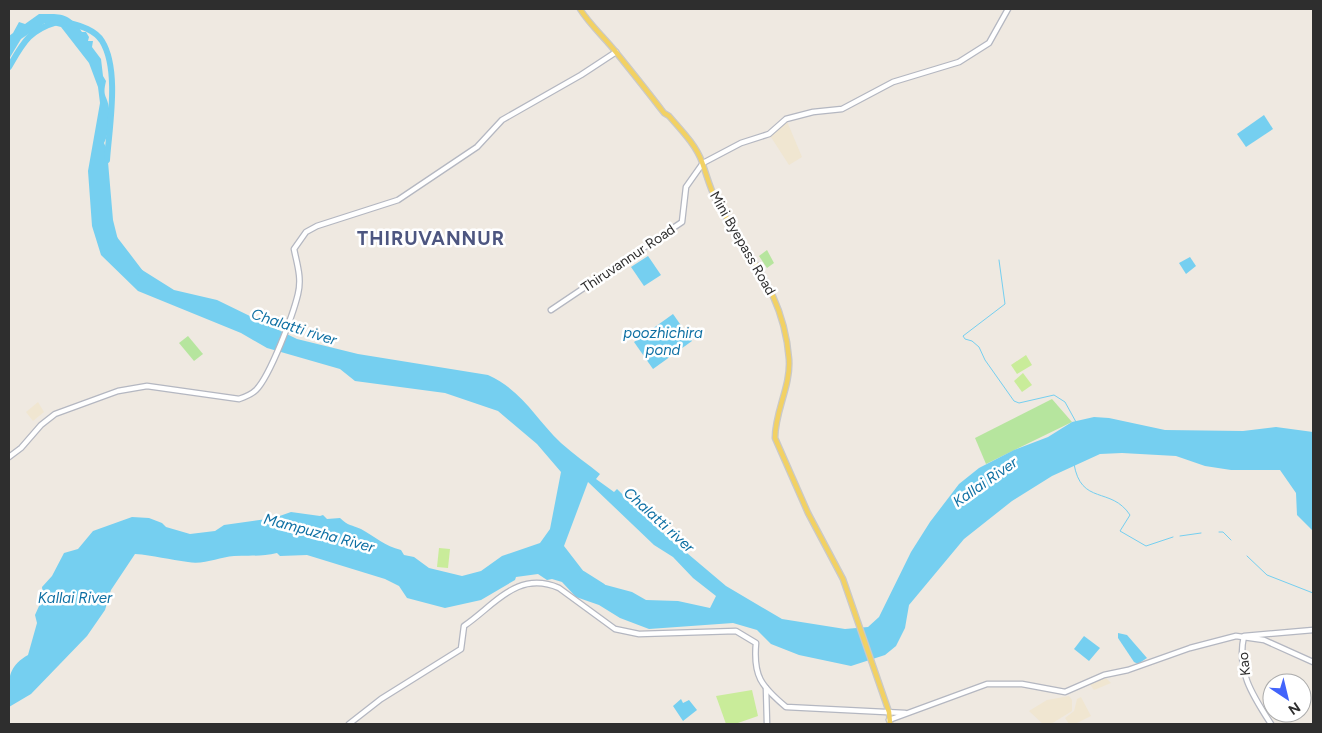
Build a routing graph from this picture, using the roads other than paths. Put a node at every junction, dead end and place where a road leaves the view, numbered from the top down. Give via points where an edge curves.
1 (580, 9) edge
2 (1008, 9) edge
3 (616, 52) junction
4 (703, 163) junction
5 (551, 310) dead end
6 (9, 457) edge
7 (1313, 630) edge
8 (1244, 636) junction
9 (1313, 662) edge
10 (766, 688) junction
11 (888, 712) junction
12 (905, 713) junction
13 (889, 722) edge
14 (349, 724) edge
15 (767, 724) edge
16 (1271, 724) edge

1 - 3 main road, Mini Byepass Road
2 - 4 main road, Thiruvannur Road via 989,43 959,62 893,82 842,109 786,119 769,134 742,143
3 - 4 main road, Mini Byepass Road via 664,114 695,147
3 - 6 main road via 502,120 477,147 398,200 307,232 294,249 299,266 298,294 275,353 256,390 248,396 239,399 147,386 118,390 55,414
4 - 5 main road, Thiruvannur Road via 686,187 682,222
4 - 11 main road, Mini Byepass Road via 718,203 776,299 789,362 775,438 808,513 843,579
7 - 8 main road, Kao
8 - 9 main road via 1264,640
8 - 12 main road via 1215,641 1104,675 1065,692 1022,684 987,684
8 - 16 main road, Kao via 1245,681
10 - 11 main road via 786,707
10 - 14 main road via 755,665 756,643 736,631 639,634 615,629 559,588 535,583 504,592 464,626 461,649
10 - 15 main road
11 - 12 main road
11 - 13 main road
12 - 13 main road

